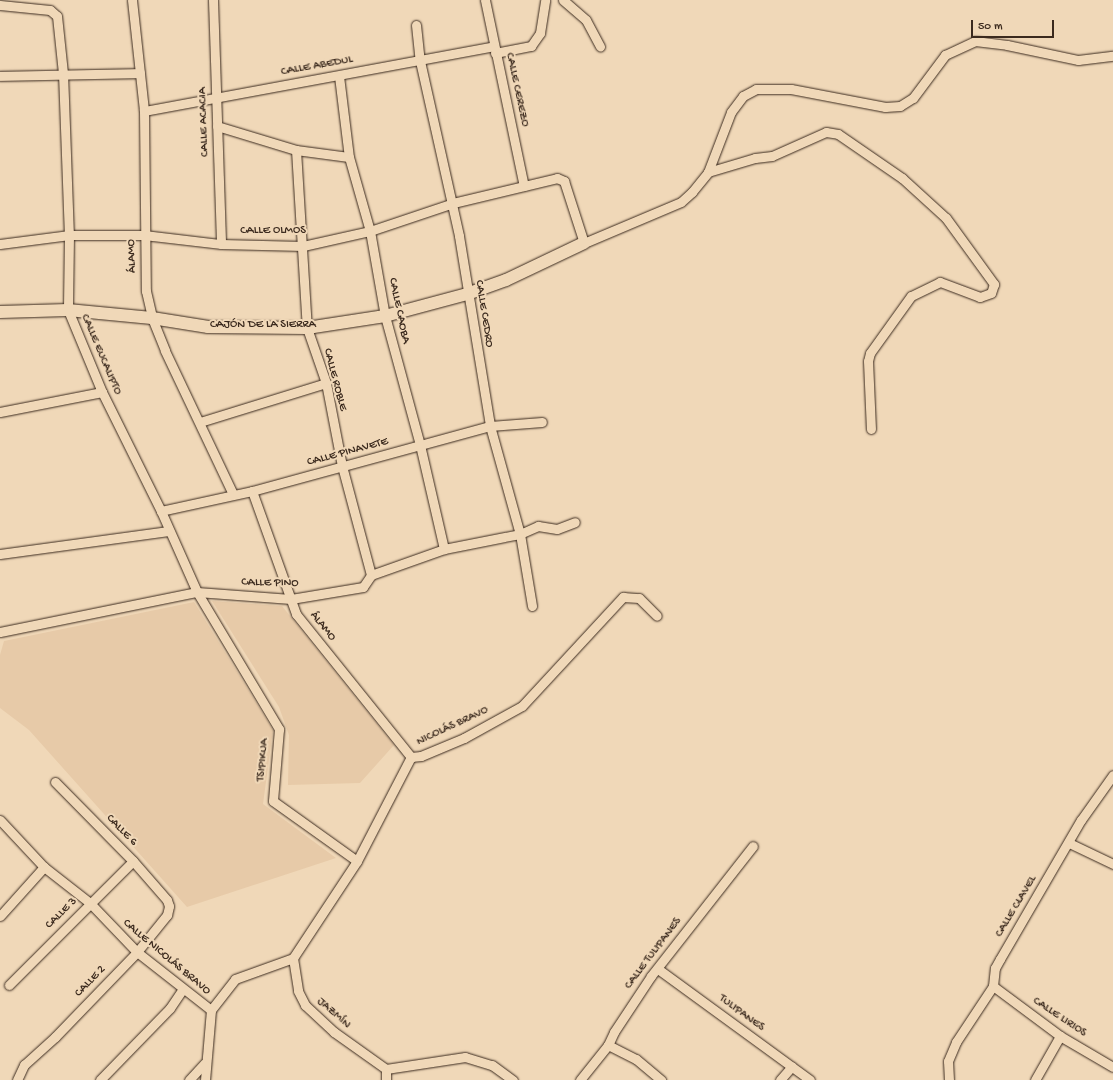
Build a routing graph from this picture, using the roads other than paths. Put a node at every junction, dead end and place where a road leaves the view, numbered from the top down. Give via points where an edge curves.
1 (132, 0) edge
2 (213, 0) edge
3 (485, 0) edge
4 (545, 0) edge
5 (563, 0) edge
6 (0, 5) edge
7 (416, 25) dead end
8 (600, 46) dead end
9 (495, 50) junction
10 (1113, 56) edge
11 (420, 60) junction
12 (63, 73) junction
13 (140, 73) junction
14 (0, 76) edge
15 (339, 76) junction
16 (216, 98) junction
17 (144, 111) junction
18 (217, 126) junction
19 (296, 150) junction
20 (348, 157) junction
21 (708, 172) junction
22 (524, 186) junction
23 (453, 203) junction
24 (370, 230) junction
25 (69, 235) junction
26 (144, 235) junction
27 (584, 243) junction
28 (0, 244) edge
29 (221, 244) junction
30 (303, 246) junction
31 (467, 294) junction
32 (68, 310) junction
33 (0, 312) edge
34 (385, 316) junction
35 (152, 318) junction
36 (307, 328) junction
37 (326, 383) junction
38 (102, 392) junction
39 (0, 412) edge
40 (200, 422) junction
41 (542, 422) dead end
42 (490, 426) junction
43 (871, 429) dead end
44 (420, 445) junction
45 (342, 466) junction
46 (252, 492) junction
47 (233, 494) junction
48 (161, 511) junction
49 (576, 522) dead end
50 (168, 531) junction
51 (520, 534) junction
52 (444, 549) junction
53 (0, 554) edge
54 (371, 575) junction
55 (197, 592) junction
56 (291, 599) junction
57 (532, 606) dead end
58 (657, 616) dead end
59 (0, 632) edge
60 (411, 757) junction
61 (1113, 775) edge
62 (55, 782) dead end
63 (0, 820) edge
64 (4, 830) edge
65 (1069, 843) junction
66 (753, 846) dead end
67 (133, 860) junction
68 (357, 861) junction
69 (1113, 864) edge
70 (44, 866) junction
71 (167, 900) joint
72 (90, 903) junction
73 (0, 916) edge
74 (137, 952) junction
75 (293, 958) junction
76 (658, 969) junction
77 (9, 985) dead end
78 (993, 986) junction
79 (182, 990) junction
80 (211, 1010) junction
81 (1060, 1036) junction
82 (608, 1045) junction
83 (205, 1063) junction
84 (792, 1066) junction
85 (1113, 1067) edge
86 (386, 1069) junction
87 (18, 1076) edge
88 (100, 1080) edge
89 (189, 1080) edge
90 (205, 1080) edge
91 (386, 1080) edge
92 (513, 1080) edge
93 (580, 1080) edge
94 (661, 1080) edge
95 (780, 1080) edge
96 (810, 1080) edge
97 (949, 1080) edge
98 (1035, 1080) edge

1 - 13 street, ÁLAMO
2 - 16 street, CALLE ACACIA
3 - 9 street, CALLE CEREZO
4 - 9 street, CALLE ABEDUL via 540,33 531,46
5 - 8 street via 586,20
6 - 12 street, CALLE EUCALIPTO via 54,12 57,16
7 - 11 street, CALLE CEDRO
9 - 11 street, CALLE ABEDUL
9 - 22 street, CALLE CEREZO
10 - 21 street via 1078,60 975,41 945,54 913,98 900,106 885,107 791,89 756,89 743,96 731,112
11 - 15 street, CALLE ABEDUL
11 - 23 street, CALLE CEDRO
12 - 13 street
12 - 14 street
12 - 25 street, CALLE EUCALIPTO
13 - 17 street, ÁLAMO
15 - 16 street, CALLE ABEDUL
15 - 20 street, CALLE CAOBA
16 - 17 street, CALLE ABEDUL
16 - 18 street, CALLE ACACIA
17 - 26 street, ÁLAMO
18 - 19 street
18 - 29 street, CALLE ACACIA
19 - 20 street
19 - 30 street, CALLE ROBLE
20 - 24 street, CALLE CAOBA
21 - 27 street via 681,202
21 - 43 street via 754,158 772,156 826,132 838,134 902,178 946,218 994,284 991,294 980,297 940,282 911,296 870,353 868,361
22 - 23 street, CALLE OLMOS
22 - 27 street, CALLE OLMOS via 561,178
23 - 24 street, CALLE OLMOS
23 - 31 street, CALLE CEDRO
24 - 30 street, CALLE OLMOS
24 - 34 street, CALLE CAOBA
25 - 26 street, CALLE OLMOS
25 - 28 street, CALLE OLMOS
25 - 32 street, CALLE EUCALIPTO
26 - 29 street, CALLE OLMOS
26 - 35 street, ÁLAMO via 146,291
27 - 31 street, CAJÓN DE LA SIERRA via 506,280
29 - 30 street, CALLE OLMOS
30 - 36 street, CALLE ROBLE
31 - 34 street, CAJÓN DE LA SIERRA
31 - 42 street, CALLE CEDRO
32 - 33 street, CAJÓN DE LA SIERRA
32 - 35 street, CAJÓN DE LA SIERRA
32 - 38 street, CALLE EUCALIPTO
34 - 36 street, CAJÓN DE LA SIERRA
34 - 44 street, CALLE CAOBA
35 - 36 street, CAJÓN DE LA SIERRA via 208,327
35 - 40 street, ÁLAMO via 165,351
36 - 37 street, CALLE ROBLE
37 - 40 street
37 - 45 street, CALLE ROBLE
38 - 39 street
38 - 48 street, CALLE EUCALIPTO
40 - 47 street, ÁLAMO
41 - 42 street, CALLE PINAVETE
42 - 44 street, CALLE PINAVETE
42 - 51 street, CALLE CEDRO
44 - 45 street, CALLE PINAVETE
44 - 52 street, CALLE CAOBA
45 - 46 street, CALLE PINAVETE
45 - 54 street, CALLE ROBLE
46 - 47 street, CALLE PINAVETE
46 - 56 street, ÁLAMO
47 - 48 street, CALLE PINAVETE
48 - 50 street, CALLE EUCALIPTO
49 - 51 street, CALLE PINO via 557,529 538,526
50 - 53 street
50 - 55 street, CALLE EUCALIPTO
51 - 52 street, CALLE PINO
51 - 57 street, CALLE CEDRO
52 - 54 street, CALLE PINO
54 - 56 street, CALLE PINO via 363,587
55 - 56 street, CALLE PINO
55 - 59 street, CALLE PINO
55 - 68 street, TSIPIKUA via 279,729 273,801
56 - 60 street, ÁLAMO via 296,614
58 - 60 street, NICOLÁS BRAVO via 639,598 624,597 522,706 464,738 421,756
60 - 68 street, NICOLÁS BRAVO
61 - 65 street, CALLE CLAVEL via 1081,820
62 - 67 street, CALLE 6
63 - 64 street, CALLE NICOLÁS BRAVO
64 - 70 street, CALLE NICOLÁS BRAVO
65 - 69 street
65 - 78 street, CALLE CLAVEL via 995,968
66 - 76 street, CALLE TULIPANES
67 - 71 street, CALLE 6
67 - 72 street, CALLE 3
68 - 75 street, NICOLÁS BRAVO
70 - 72 street, CALLE NICOLÁS BRAVO
70 - 73 street
71 - 74 street, CALLE 2 via 169,906 166,915
72 - 74 street, CALLE NICOLÁS BRAVO
72 - 77 street, CALLE 3
74 - 79 street, CALLE NICOLÁS BRAVO
74 - 87 street, CALLE 2
75 - 80 street, CALLE NICOLÁS BRAVO via 235,980
75 - 86 street, JAZMÍN via 298,991 305,1005 334,1032
76 - 82 street, CALLE TULIPANES via 635,999
76 - 84 street, TULIPANES
78 - 81 street, CALLE LIRIOS
78 - 97 street via 954,1048 948,1061
79 - 80 street, CALLE NICOLÁS BRAVO
79 - 88 street via 170,1008
80 - 83 street
81 - 85 street, CALLE LIRIOS
81 - 98 street
82 - 93 street, CALLE TULIPANES
82 - 94 street via 636,1059
83 - 89 street
83 - 90 street
84 - 95 street
84 - 96 street, TULIPANES
86 - 91 street
86 - 92 street via 465,1058 492,1065

